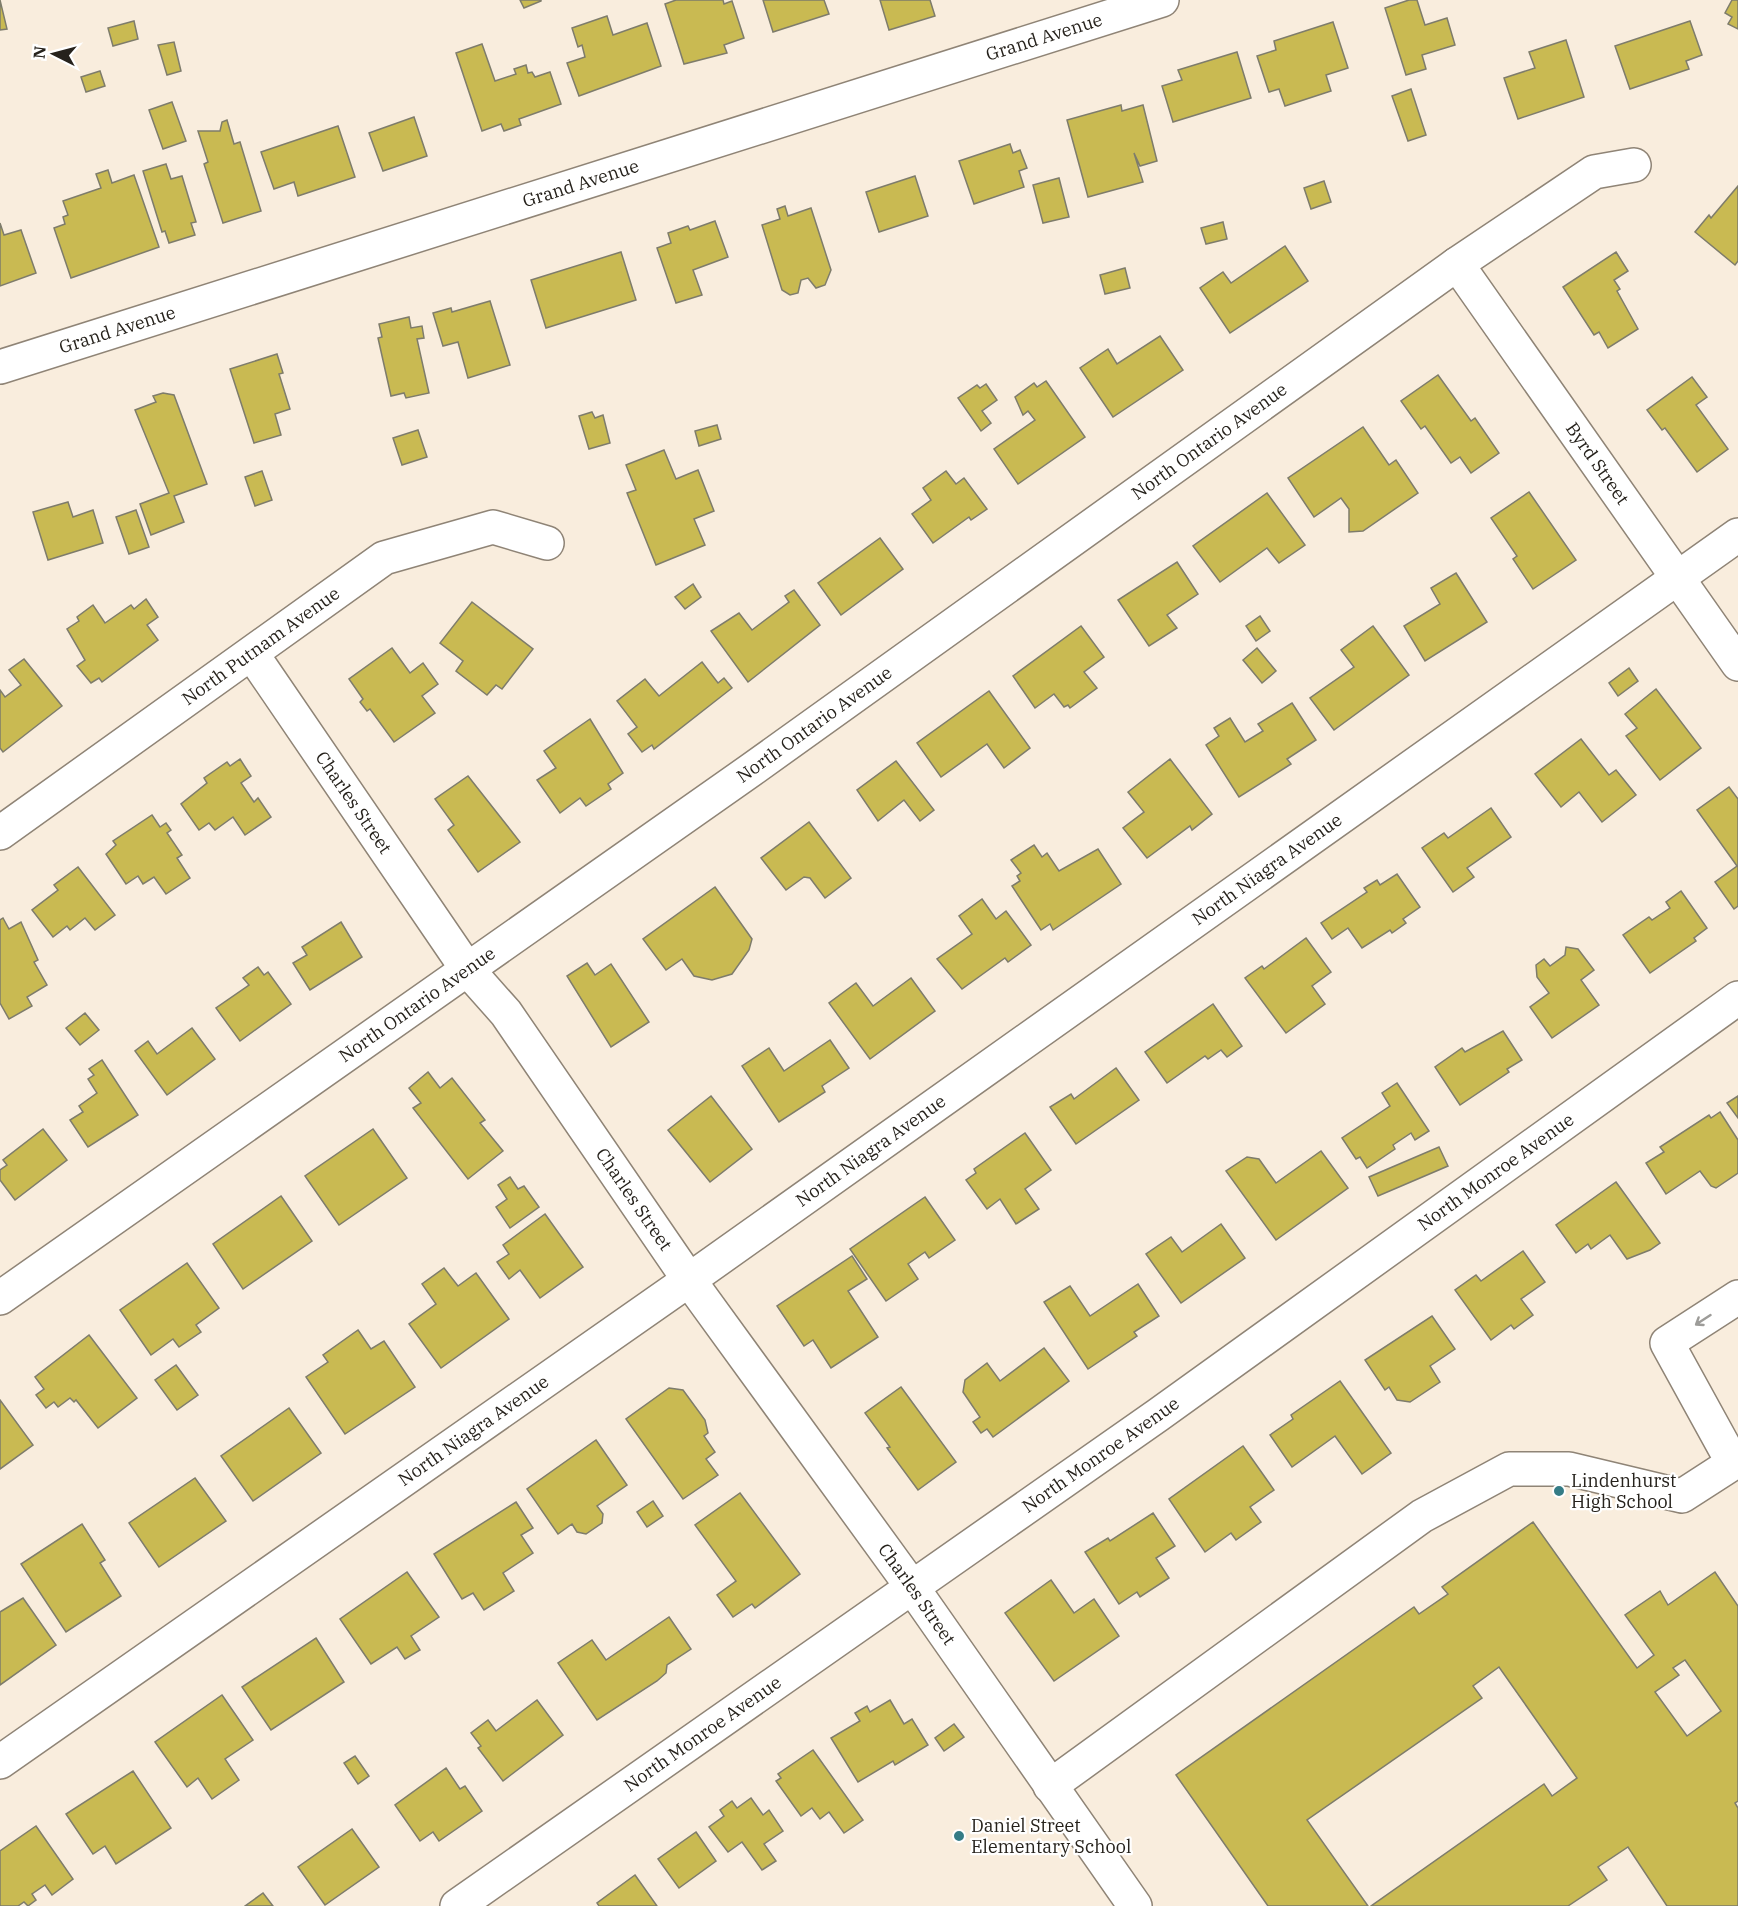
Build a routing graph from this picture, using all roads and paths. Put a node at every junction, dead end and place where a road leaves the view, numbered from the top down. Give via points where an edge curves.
1 (1162, 0) edge
2 (1634, 165) dead end
3 (1457, 264) junction
4 (0, 367) edge
5 (1738, 536) edge
6 (547, 543) dead end
7 (1677, 578) junction
8 (252, 654) junction
9 (1738, 664) edge
10 (0, 833) edge
11 (467, 969) junction
12 (1738, 998) edge
13 (689, 1280) junction
14 (1738, 1297) edge
15 (0, 1298) edge
16 (1735, 1461) edge
17 (912, 1587) junction
18 (0, 1762) edge
19 (1050, 1786) junction
20 (457, 1906) edge
21 (1135, 1906) edge

1 - 4 street, Grand Avenue
2 - 3 street, North Ontario Avenue via 1594,172
3 - 7 street, Byrd Street
3 - 11 street, North Ontario Avenue
5 - 7 street, North Niagra Avenue
6 - 8 street, North Putnam Avenue via 493,527 384,558
7 - 9 street, Byrd Street
7 - 13 street, North Niagra Avenue
8 - 10 street, North Putnam Avenue
8 - 11 street, Charles Street
11 - 13 street, Charles Street via 506,1013
11 - 15 street, North Ontario Avenue
12 - 17 street, North Monroe Avenue
13 - 17 street, Charles Street
13 - 18 street, North Niagra Avenue
14 -> 16 street via 1667,1343
16 - 19 street via 1682,1496 1569,1469 1509,1469 1422,1516
17 - 19 street, Charles Street
17 - 20 street, North Monroe Avenue
19 - 21 street, Charles Street

